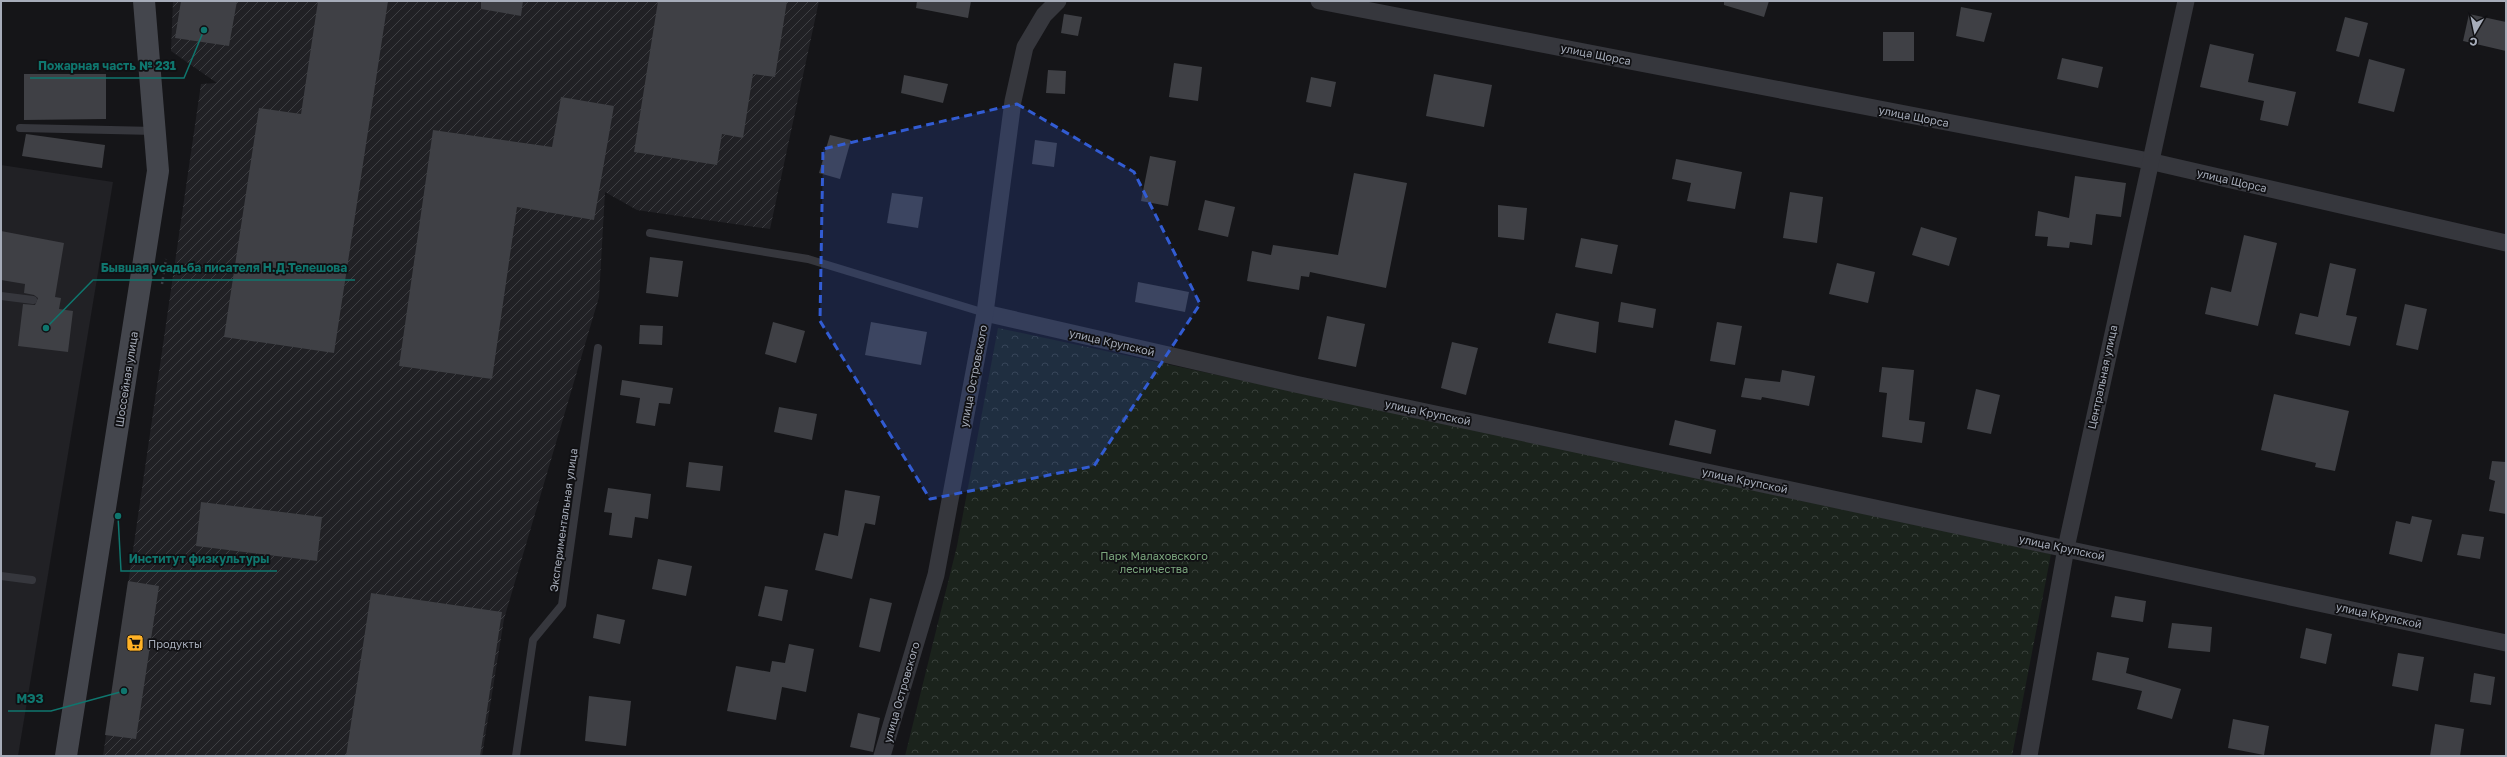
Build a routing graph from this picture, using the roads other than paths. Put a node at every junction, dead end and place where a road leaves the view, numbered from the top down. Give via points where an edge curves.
1 (144, 1) edge
2 (1058, 1) edge
3 (1319, 1) edge
4 (2186, 1) edge
5 (20, 128) dead end
6 (157, 131) junction
7 (2149, 161) junction
8 (650, 233) dead end
9 (2506, 243) edge
10 (1, 296) edge
11 (33, 300) dead end
12 (985, 313) junction
13 (598, 348) dead end
14 (2066, 548) junction
15 (1, 576) edge
16 (32, 580) dead end
17 (2506, 643) edge
18 (66, 756) edge
19 (516, 756) edge
20 (882, 756) edge
21 (2029, 756) edge

1 - 6 main road, Шоссейная улица
2 - 12 street, улица Островского via 1044,15 1024,47 1013,101
3 - 7 street, улица Щорса
4 - 7 street, Центральная улица
5 - 6 lane
6 - 18 main road, Шоссейная улица via 158,171
7 - 9 street, улица Щорса
7 - 14 street, Центральная улица
8 - 12 lane via 808,259
10 - 11 lane
12 - 14 street, улица Крупской via 1296,384
12 - 20 street, улица Островского via 936,575
13 - 19 lane, Экспериментальная улица via 562,605 533,640
14 - 17 street, улица Крупской
14 - 21 street, Центральная улица
15 - 16 lane

